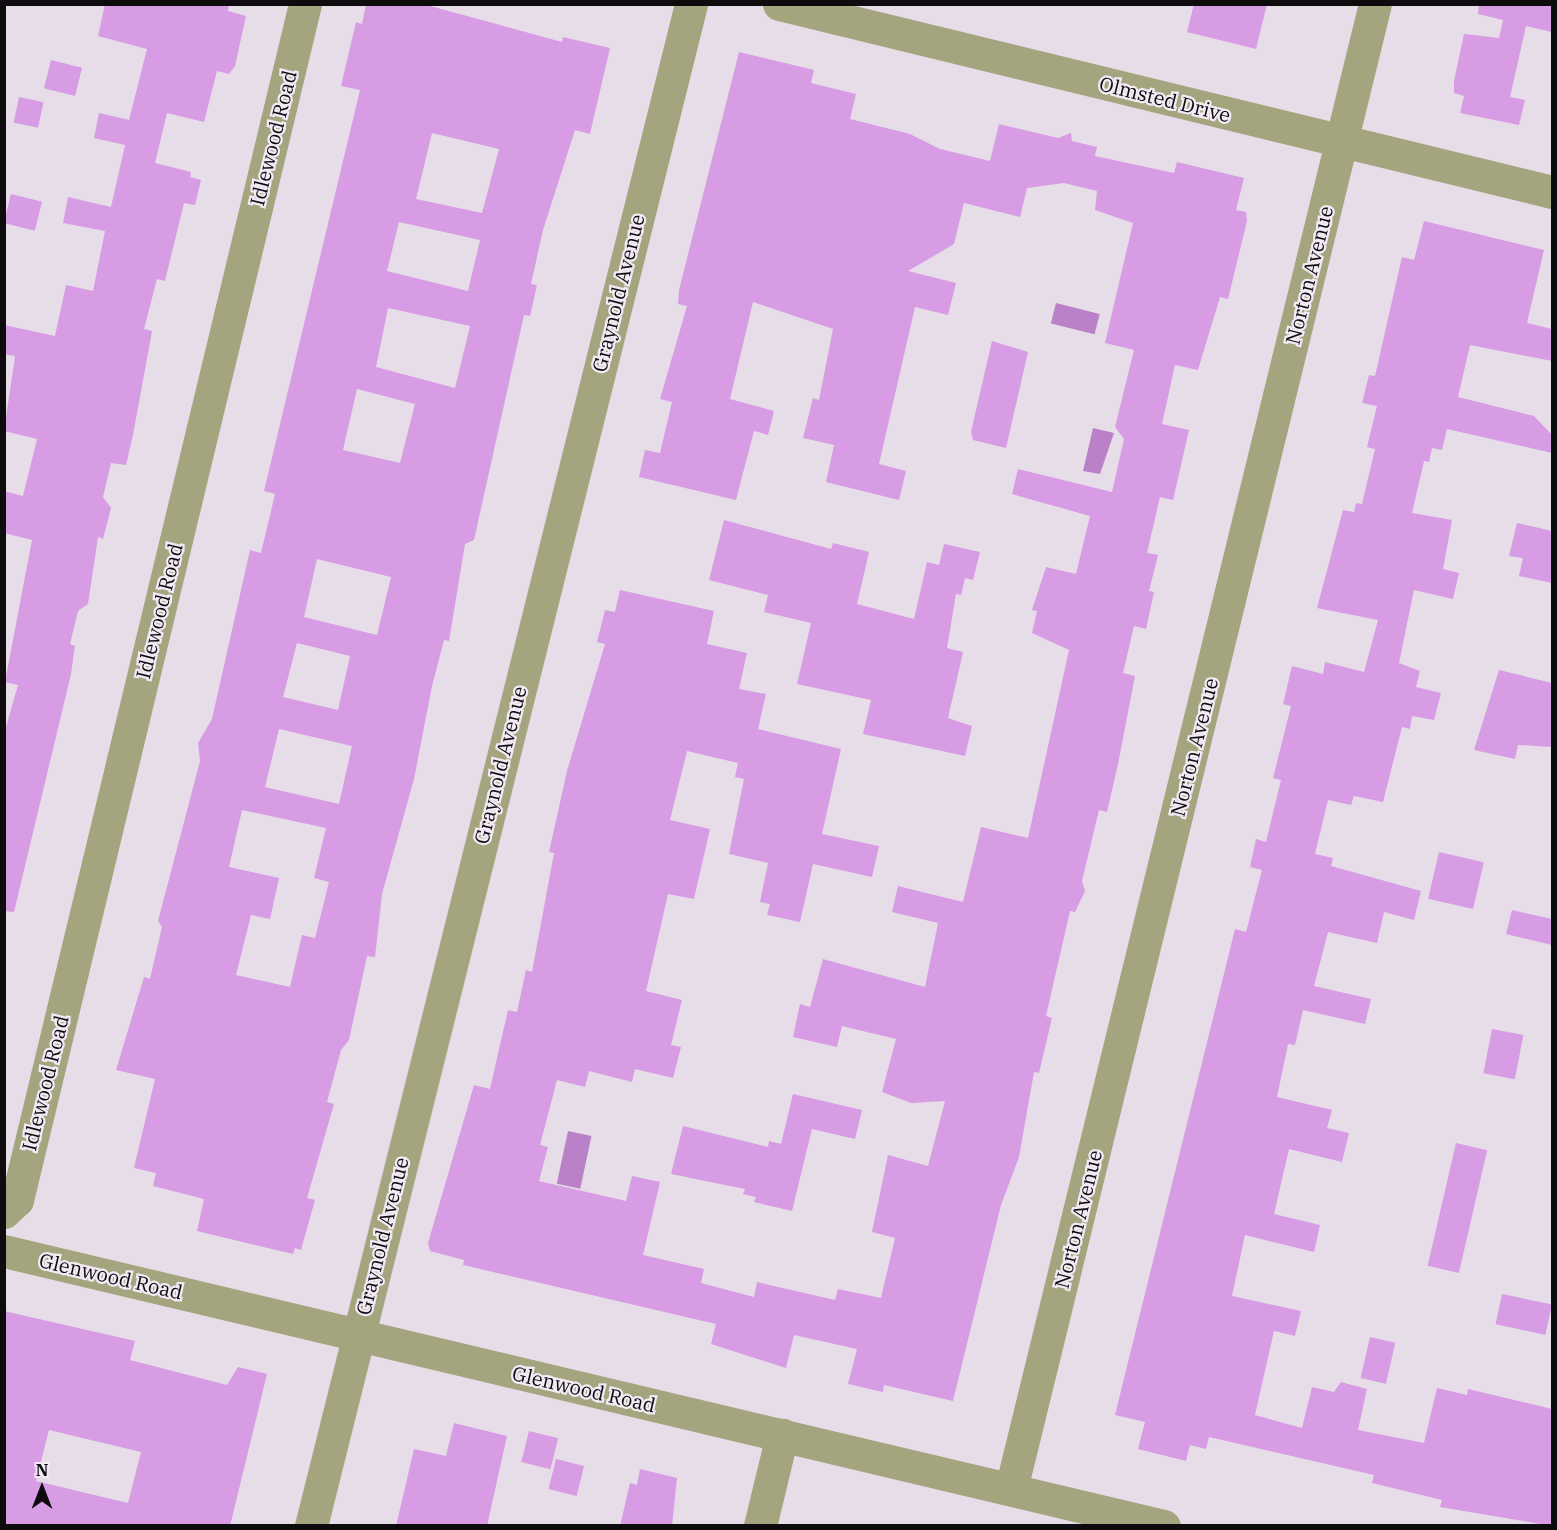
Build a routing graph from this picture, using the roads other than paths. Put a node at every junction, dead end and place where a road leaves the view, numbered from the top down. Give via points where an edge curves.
1 (305, 4) edge
2 (691, 4) edge
3 (778, 4) edge
4 (1375, 4) edge
5 (1342, 142) junction
6 (1552, 192) edge
7 (4, 1212) edge
8 (4, 1251) edge
9 (357, 1335) junction
10 (782, 1435) junction
11 (1011, 1489) junction
12 (311, 1526) edge
13 (760, 1526) edge
14 (1164, 1526) edge

1 - 7 street, Idlewood Road via 17,1200
2 - 9 street, Graynold Avenue
3 - 5 street, Olmsted Drive
4 - 5 street, Norton Avenue
5 - 6 street, Olmsted Drive
5 - 11 street, Norton Avenue
8 - 9 street, Glenwood Road
9 - 10 street, Glenwood Road
9 - 12 street, Graynold Avenue
10 - 11 street, Glenwood Road
10 - 13 street
11 - 14 street, Glenwood Road

